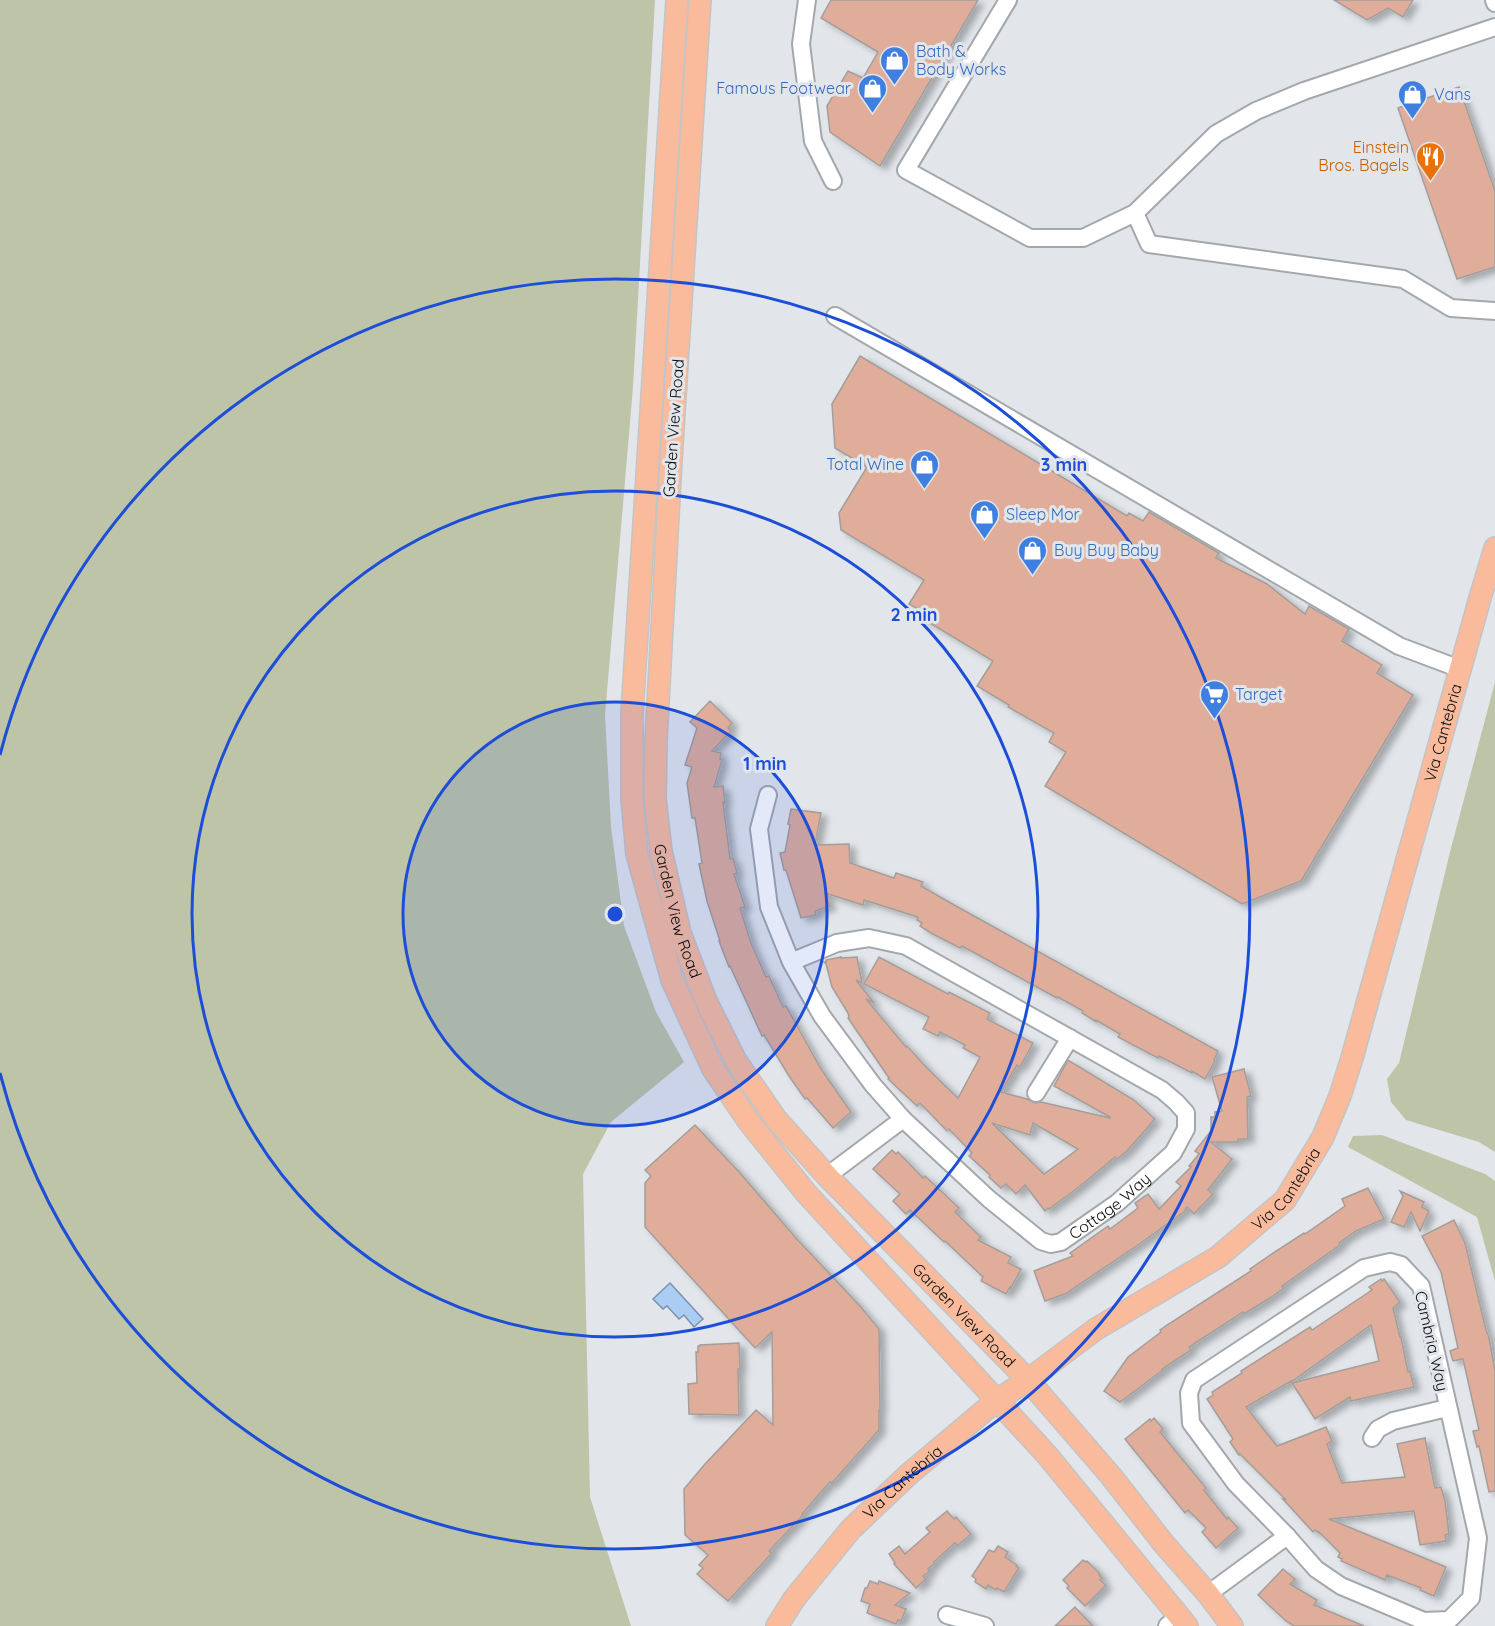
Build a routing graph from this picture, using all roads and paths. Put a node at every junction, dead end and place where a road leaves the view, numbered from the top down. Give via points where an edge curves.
1 (677, 0) edge
2 (700, 0) edge
3 (807, 0) edge
4 (1008, 0) edge
5 (1495, 27) edge
6 (833, 181) dead end
7 (1136, 213) junction
8 (1495, 311) edge
9 (835, 316) dead end
10 (1495, 548) edge
11 (1460, 669) junction
12 (768, 795) dead end
13 (791, 962) junction
14 (1070, 1038) junction
15 (1036, 1093) dead end
16 (903, 1119) junction
17 (827, 1176) junction
18 (1028, 1380) junction
19 (997, 1400) junction
20 (1447, 1407) junction
21 (1372, 1438) dead end
22 (1287, 1536) junction
23 (1208, 1594) junction
24 (947, 1615) dead end
25 (1178, 1623) edge
26 (777, 1626) edge
27 (985, 1626) edge
28 (1232, 1626) edge

1 - 19 main road, Garden View Road via 632,713 632,798 637,854 672,980 713,1069 806,1193
2 - 17 main road, Garden View Road via 665,557 655,798 661,851 680,933 706,1001 742,1071 776,1119
3 - 6 street via 801,44 813,141
4 - 7 street via 906,170 1030,238 1083,237
5 - 7 street via 1256,111 1216,134
7 - 8 street via 1149,244 1403,279 1452,308
9 - 11 street via 1399,646
10 - 11 main road, Via Cantebria
11 - 18 main road, Via Cantebria via 1352,1058 1318,1146 1285,1200 1218,1257 1096,1329
12 - 13 street, Cottage Way via 759,829 770,908
13 - 14 street, Cottage Way via 837,943 869,938 906,946
13 - 16 street, Cottage Way via 822,1016
14 - 15 street
14 - 16 street, Cottage Way via 1162,1090 1186,1113 1186,1129 1173,1153 1117,1203 1061,1242 1041,1241 989,1200
16 - 17 street
17 - 18 main road, Garden View Road
18 - 19 main road, Via Cantebria
18 - 23 main road, Garden View Road
19 - 25 main road, Garden View Road via 1074,1487
19 - 26 main road, Via Cantebria via 909,1474 852,1529 794,1599
20 - 21 street via 1393,1421 1378,1429
20 - 22 street, Cambria Way via 1478,1538 1471,1598 1449,1620 1425,1621 1341,1586 1316,1569
20 - 22 street, Cambria Way via 1421,1286 1401,1265 1390,1262 1364,1268 1194,1380 1189,1393 1191,1423 1236,1484
22 - 23 street
23 - 28 main road, Garden View Road
24 - 27 street

